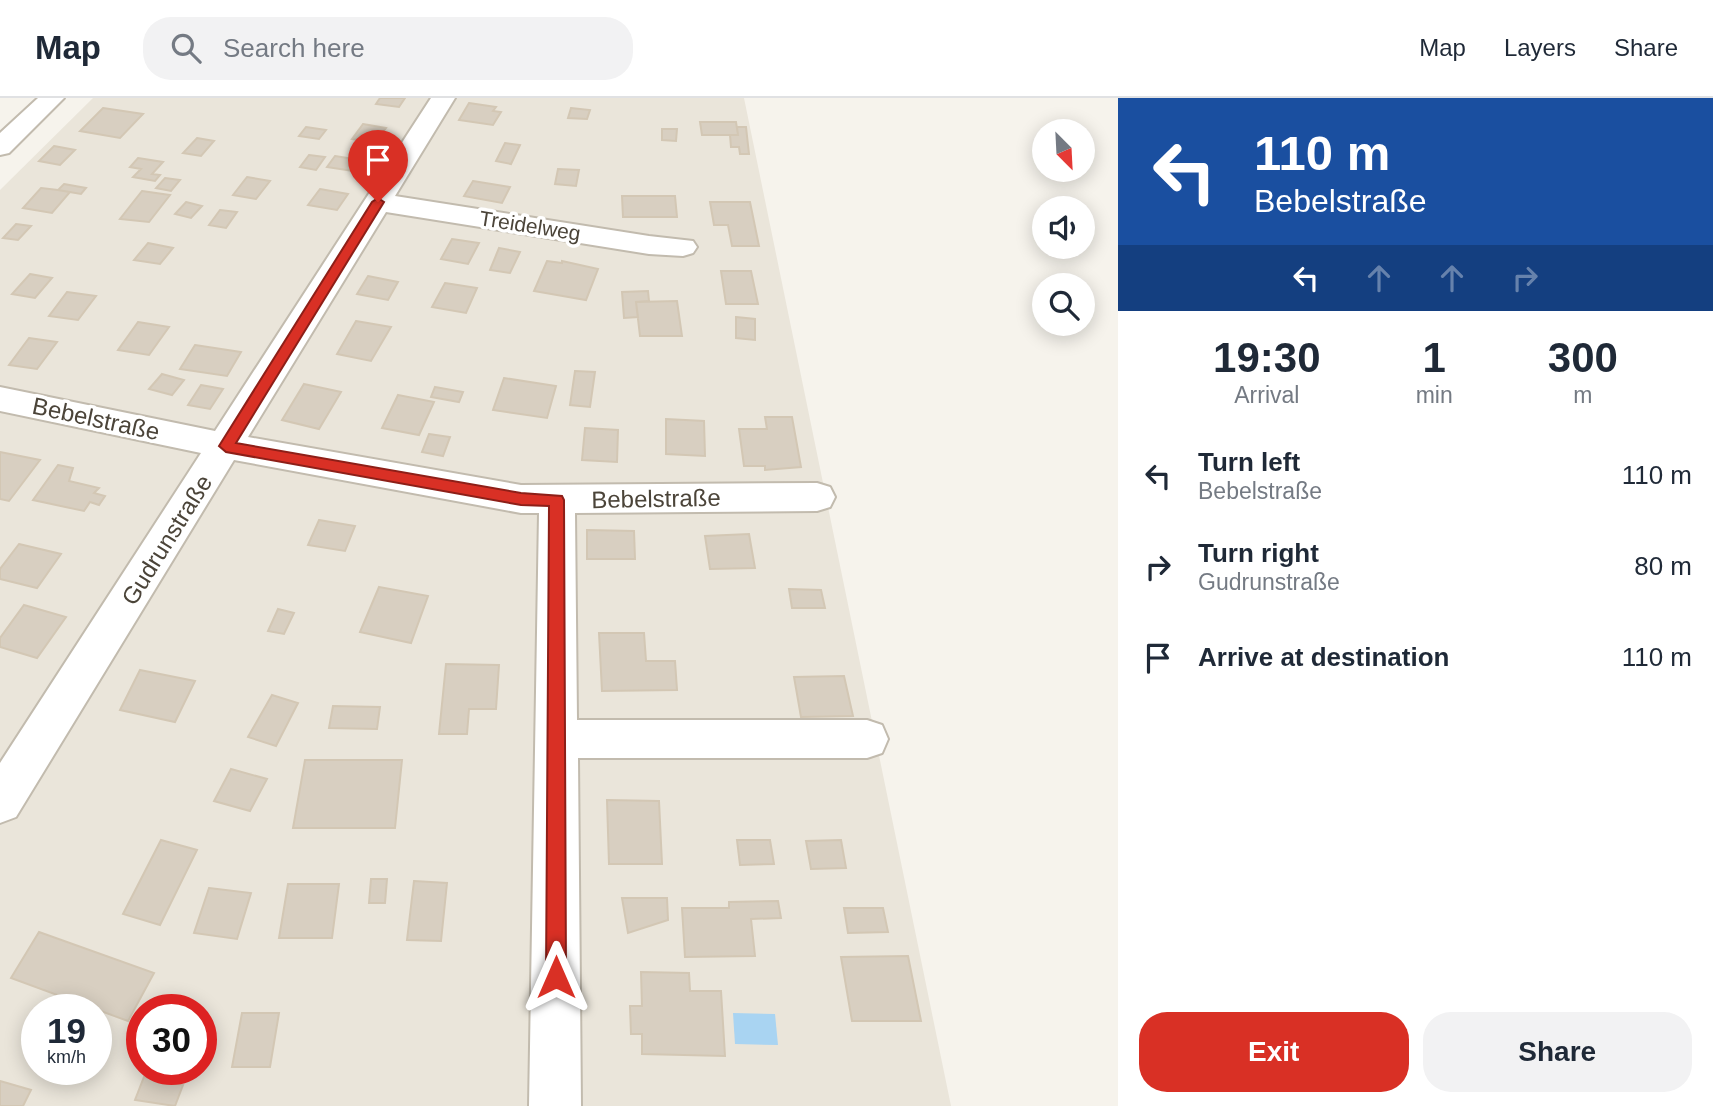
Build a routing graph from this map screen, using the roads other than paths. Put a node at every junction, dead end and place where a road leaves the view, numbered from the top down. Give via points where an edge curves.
1 (52, 98) edge
2 (443, 98) edge
3 (0, 147) edge
4 (378, 202) junction
5 (683, 247) dead end
6 (0, 399) edge
7 (226, 446) junction
8 (817, 497) dead end
9 (557, 500) junction
10 (556, 739) junction
11 (867, 739) dead end
12 (0, 802) edge
13 (555, 1106) edge

1 - 3 street
2 - 4 street, Gudrunstraße
4 - 5 street, Treidelweg
4 - 7 street, Gudrunstraße
6 - 7 street, Bebelstraße
7 - 9 street, Bebelstraße via 521,499
7 - 12 street, Gudrunstraße
8 - 9 street, Bebelstraße
9 - 10 street
10 - 11 street
10 - 13 street

